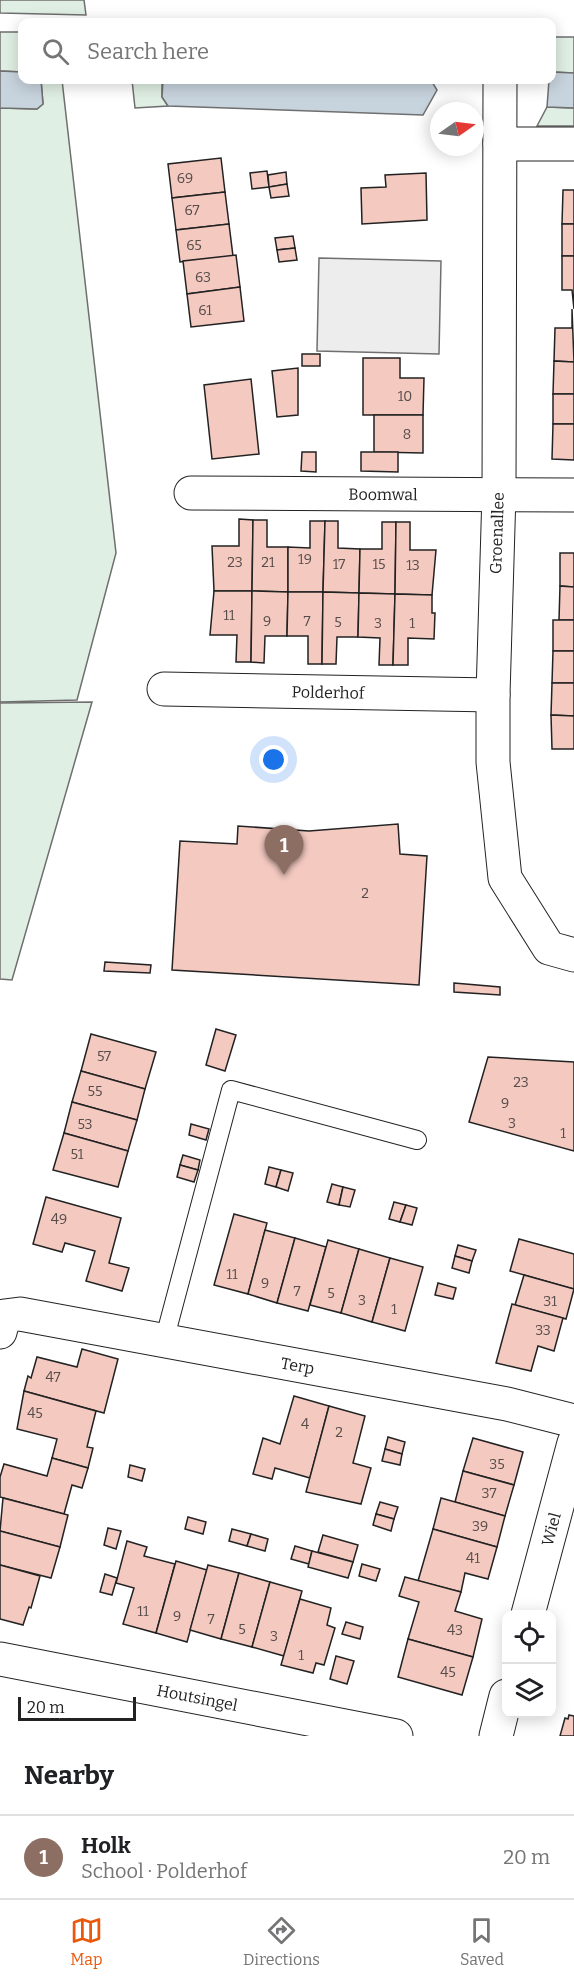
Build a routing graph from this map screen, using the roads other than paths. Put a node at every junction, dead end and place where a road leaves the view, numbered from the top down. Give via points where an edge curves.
1 (500, 84) edge
2 (500, 144) junction
3 (574, 144) edge
4 (191, 493) dead end
5 (499, 493) junction
6 (574, 495) edge
7 (164, 689) dead end
8 (493, 695) junction
9 (574, 955) edge
10 (417, 1140) dead end
11 (10, 1323) edge
12 (164, 1341) junction
13 (574, 1421) edge
14 (574, 1443) edge
15 (529, 1610) edge
16 (0, 1659) edge
17 (502, 1714) edge
18 (396, 1736) edge
19 (496, 1736) edge

1 - 2 street, Groenallee
2 - 3 street
2 - 5 street, Groenallee
4 - 5 street, Boomwal
5 - 6 street, Boomwal
5 - 8 street, Groenallee
7 - 8 street, Polderhof
8 - 9 street, Groenallee via 493,762 505,878 549,948
10 - 12 lane via 231,1090
11 - 12 street, Terp
12 - 13 street, Terp via 507,1404
14 - 15 street, Wiel
16 - 18 street, Houtsingel
17 - 19 street

